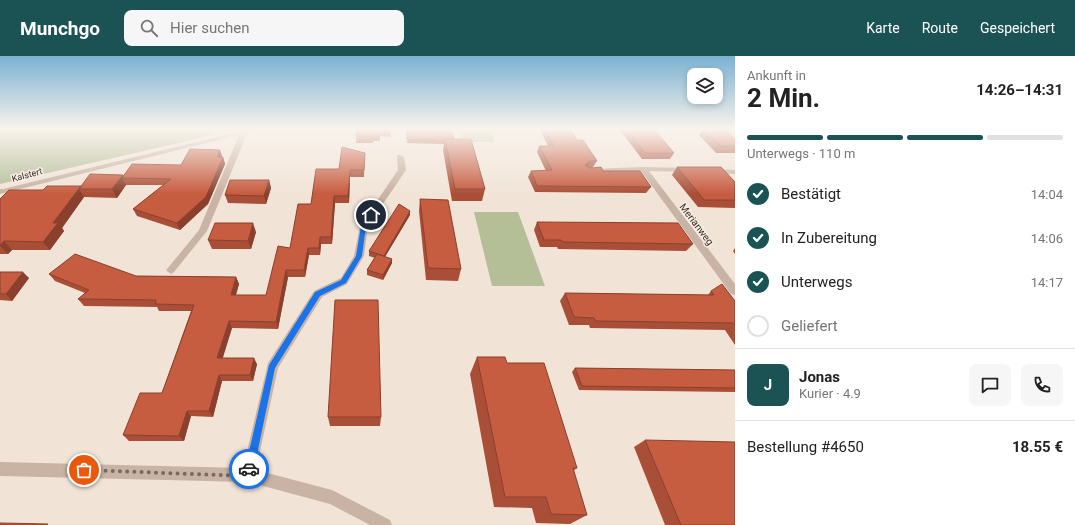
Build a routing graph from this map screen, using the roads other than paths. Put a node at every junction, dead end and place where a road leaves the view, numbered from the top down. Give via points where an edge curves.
1 (168, 151) edge
2 (236, 151) edge
3 (400, 157) dead end
4 (643, 169) junction
5 (588, 171) edge
6 (735, 172) edge
7 (0, 193) edge
8 (171, 270) dead end
9 (735, 291) edge
10 (0, 469) edge
11 (248, 476) junction
12 (385, 525) edge

1 - 7 street, Kalstert
2 - 8 street via 203,231
3 - 11 street via 402,170 364,226 359,256 344,281 318,294 272,367
4 - 5 street
4 - 6 street
4 - 9 street, Merianweg
10 - 11 street
11 - 12 street via 332,497

